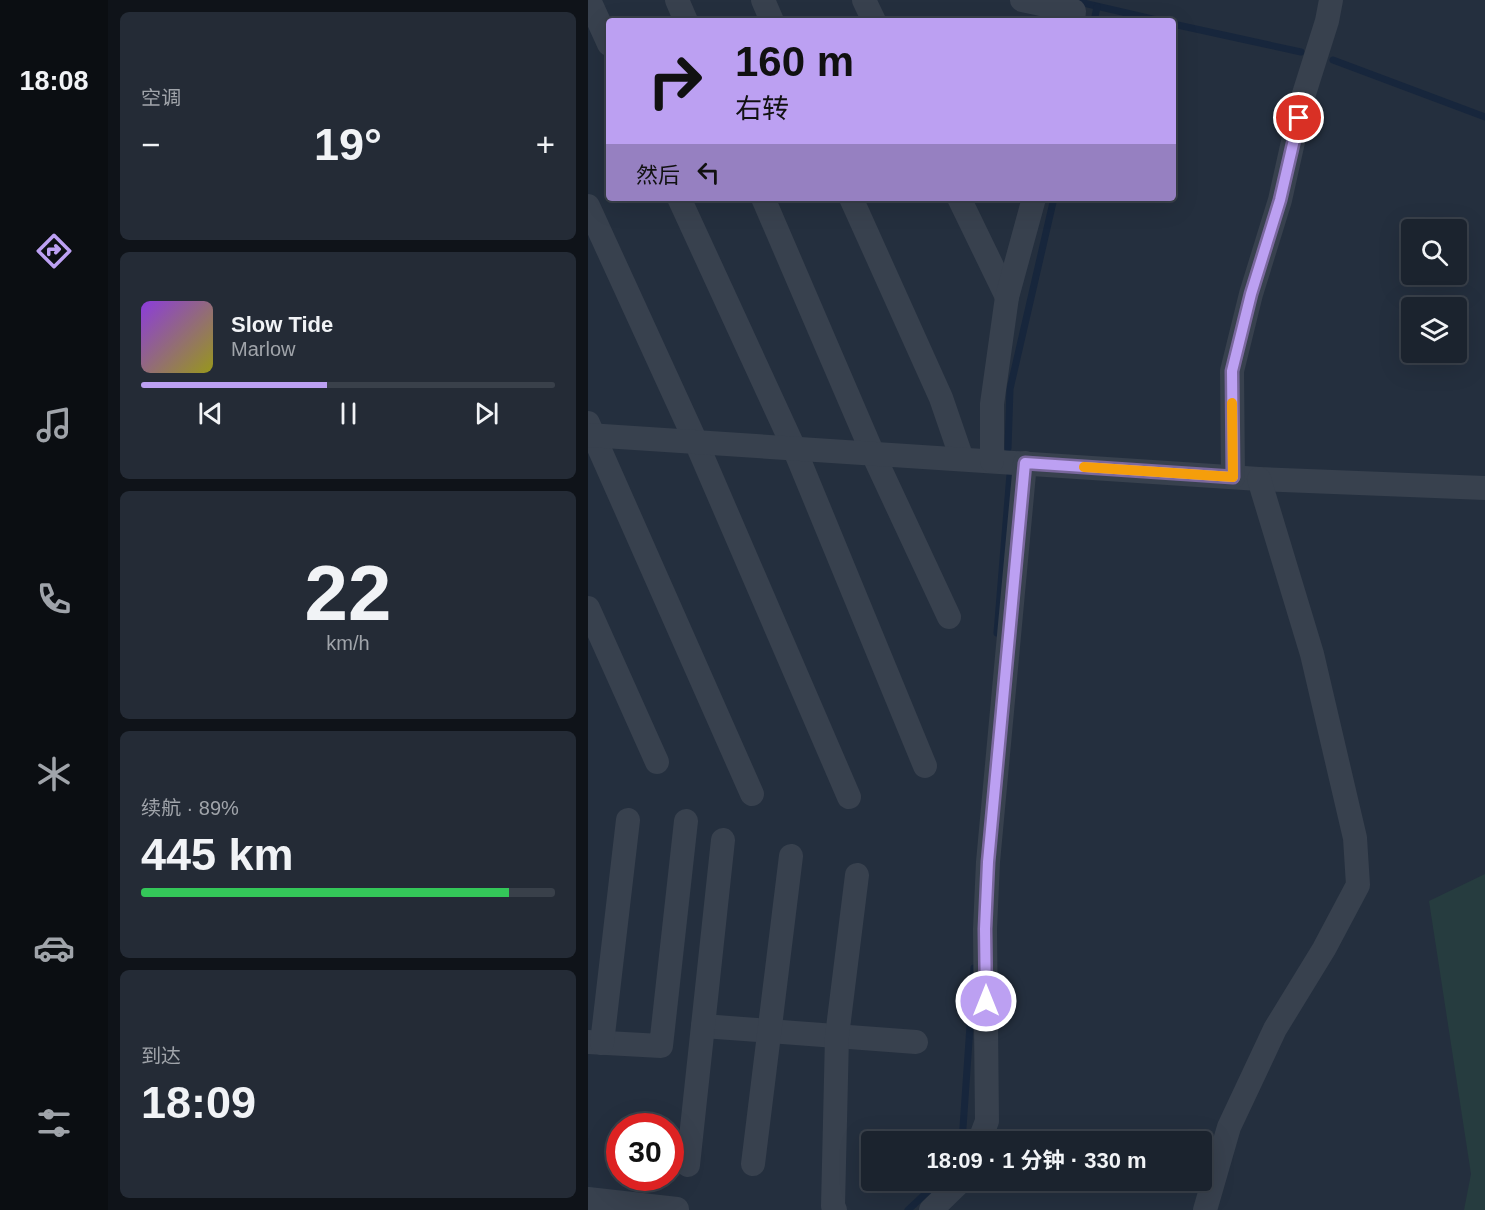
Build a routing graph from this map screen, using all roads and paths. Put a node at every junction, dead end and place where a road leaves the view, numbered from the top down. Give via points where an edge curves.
1 (589, 0) edge
2 (677, 0) edge
3 (763, 0) edge
4 (864, 0) edge
5 (1022, 0) edge
6 (1331, 0) edge
7 (685, 18) edge
8 (771, 18) edge
9 (873, 18) edge
10 (1073, 18) edge
11 (606, 37) edge
12 (680, 201) edge
13 (764, 201) edge
14 (852, 201) edge
15 (960, 201) edge
16 (1033, 201) edge
17 (588, 206) edge
18 (1007, 297) junction
19 (590, 431) edge
20 (696, 442) junction
21 (794, 448) junction
22 (873, 454) junction
23 (962, 459) junction
24 (992, 461) junction
25 (1025, 463) junction
26 (1233, 477) junction
27 (1259, 479) junction
28 (1485, 488) edge
29 (588, 608) edge
30 (948, 617) dead end
31 (657, 762) dead end
32 (925, 766) dead end
33 (752, 794) dead end
34 (849, 797) dead end
35 (628, 820) dead end
36 (686, 821) dead end
37 (723, 840) dead end
38 (790, 856) dead end
39 (857, 874) dead end
40 (703, 1026) junction
41 (769, 1031) junction
42 (837, 1036) junction
43 (595, 1042) edge
44 (916, 1042) dead end
45 (983, 1131) edge
46 (753, 1164) dead end
47 (688, 1165) dead end
48 (951, 1191) edge
49 (588, 1199) edge
50 (677, 1209) edge
51 (835, 1210) edge
52 (931, 1210) edge
53 (1205, 1210) edge

1 - 11 street
2 - 7 street
3 - 8 street
4 - 9 street
5 - 10 street via 1074,11
6 - 26 street via 1232,371
12 - 21 street
13 - 22 street
14 - 23 street via 941,398
15 - 18 street
16 - 18 street
17 - 20 street
18 - 24 street via 992,404
19 - 20 street
19 - 33 street
20 - 21 street
20 - 34 street
21 - 22 street
21 - 32 street
22 - 23 street
22 - 30 street
23 - 24 street
24 - 25 street
25 - 26 street
25 - 45 street via 988,862 987,1121
26 - 27 street
27 - 28 street
27 - 53 street via 1312,654 1355,838 1358,885 1275,1029 1229,1127
29 - 31 street
35 - 43 street
36 - 43 street via 661,1046
37 - 40 street
38 - 41 street
39 - 42 street
40 - 41 street
40 - 47 street
41 - 42 street
41 - 46 street
42 - 44 street
42 - 51 street
48 - 52 street
49 - 50 street

